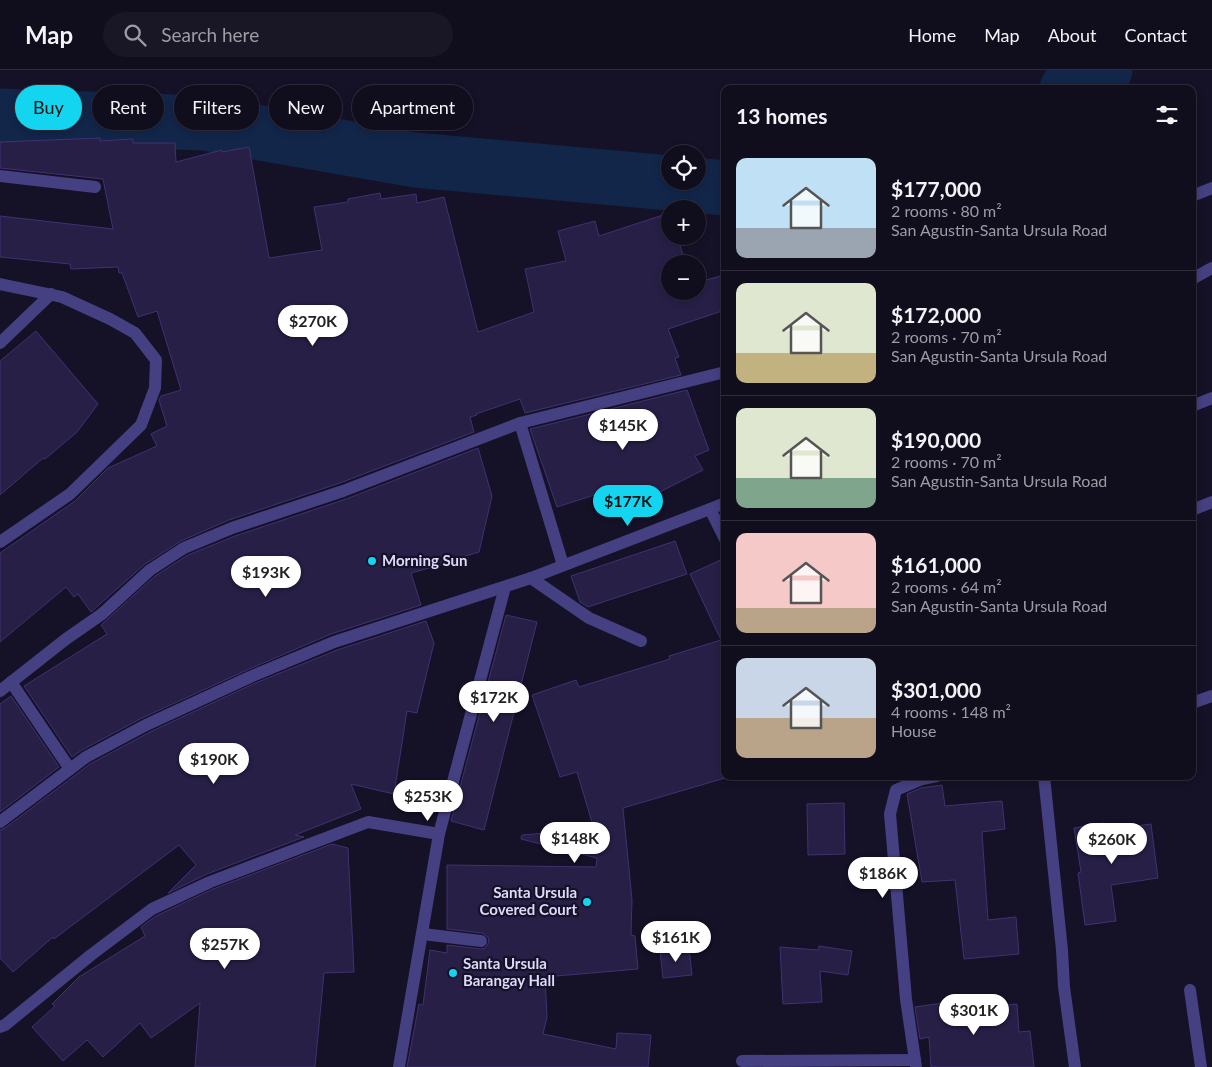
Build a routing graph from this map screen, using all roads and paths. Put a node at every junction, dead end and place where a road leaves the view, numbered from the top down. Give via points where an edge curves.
1 (0, 176) edge
2 (95, 187) dead end
3 (1212, 188) edge
4 (1196, 194) edge
5 (1212, 268) edge
6 (1196, 277) edge
7 (0, 284) edge
8 (51, 294) junction
9 (0, 343) edge
10 (721, 373) edge
11 (1212, 398) edge
12 (1196, 404) edge
13 (520, 423) junction
14 (1212, 502) edge
15 (721, 505) edge
16 (1196, 508) edge
17 (710, 510) junction
18 (721, 531) edge
19 (0, 542) edge
20 (563, 565) junction
21 (531, 578) junction
22 (505, 587) junction
23 (641, 641) dead end
24 (11, 682) junction
25 (0, 690) edge
26 (1212, 696) edge
27 (1196, 702) edge
28 (70, 770) junction
29 (920, 780) edge
30 (1044, 780) edge
31 (0, 822) edge
32 (439, 834) junction
33 (423, 934) junction
34 (481, 941) dead end
35 (1190, 990) dead end
36 (0, 1027) edge
37 (742, 1061) dead end
38 (916, 1063) edge
39 (399, 1067) edge
40 (1075, 1067) edge
41 (1201, 1067) edge

1 - 2 street
3 - 4 street
5 - 6 street
7 - 8 street
8 - 9 street
8 - 19 street via 85,307 135,333 156,360 156,388 141,424 70,494
10 - 13 street
11 - 12 street
13 - 20 street
13 - 24 street via 184,548 150,570 102,614
14 - 16 street
15 - 17 street
17 - 18 street
17 - 20 street
20 - 21 street
21 - 22 street
21 - 23 street via 588,618
22 - 28 street via 334,642 250,677 146,725 86,757
22 - 32 street
24 - 25 street
24 - 28 street
26 - 27 street
28 - 31 street
29 - 38 street via 896,790 890,814 906,999
30 - 40 street
32 - 33 street
32 - 36 street via 368,822 210,882 152,910
33 - 34 street
33 - 39 street
35 - 41 street
37 - 38 street

